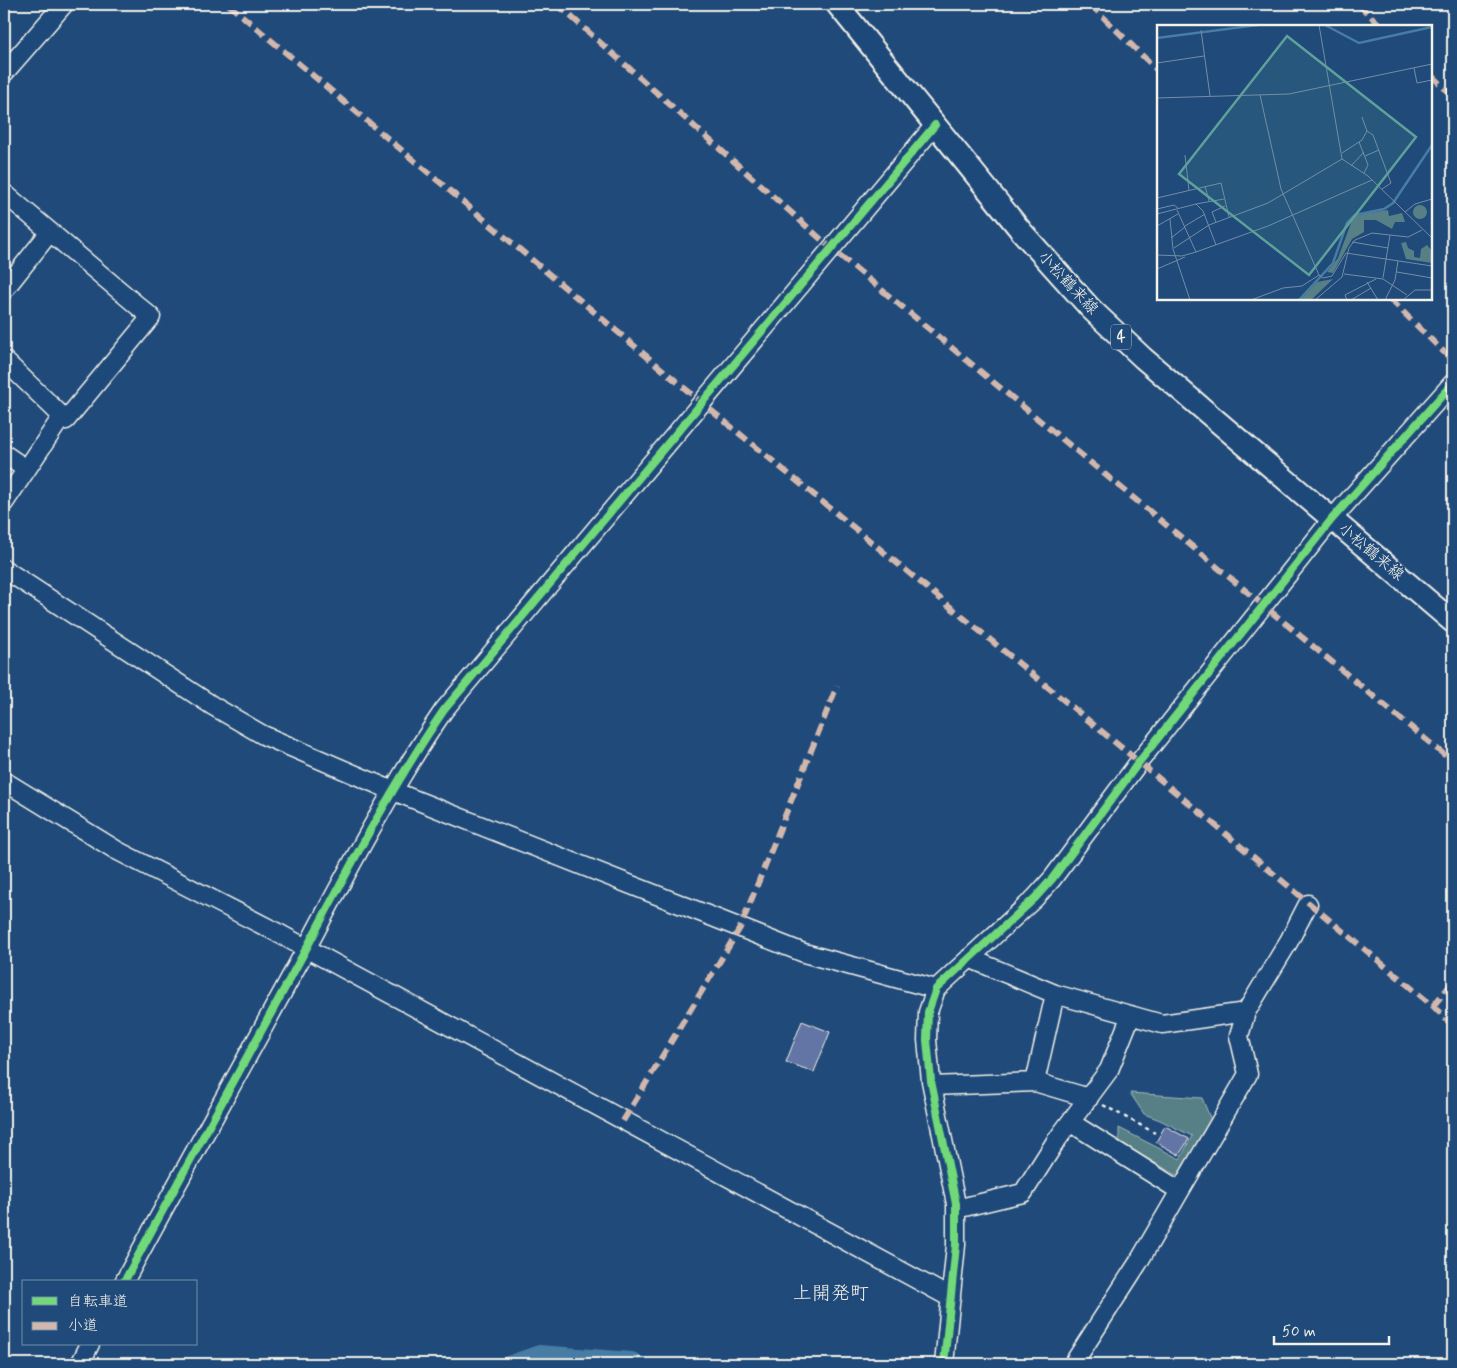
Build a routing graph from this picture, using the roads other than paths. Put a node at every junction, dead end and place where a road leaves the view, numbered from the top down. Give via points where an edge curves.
1 (64, 4) edge
2 (837, 4) edge
3 (4, 74) edge
4 (935, 125) junction
5 (4, 193) edge
6 (50, 232) junction
7 (4, 290) edge
8 (4, 360) edge
9 (1453, 383) edge
10 (66, 420) junction
11 (4, 454) edge
12 (26, 469) junction
13 (4, 503) edge
14 (1332, 519) junction
15 (4, 569) edge
16 (1453, 622) edge
17 (4, 781) edge
18 (393, 791) junction
19 (1308, 904) dead end
20 (306, 949) junction
21 (968, 958) junction
22 (936, 989) junction
23 (1055, 994) junction
24 (1246, 1012) junction
25 (1131, 1015) junction
26 (1035, 1082) junction
27 (932, 1086) junction
28 (1088, 1098) junction
29 (1070, 1122) junction
30 (1180, 1191) junction
31 (956, 1210) junction
32 (125, 1280) edge
33 (951, 1298) junction
34 (89, 1346) edge
35 (80, 1364) edge
36 (944, 1364) edge
37 (1073, 1364) edge

1 - 3 street
2 - 4 main road, 小松鶴来線 / 4
4 - 14 main road, 小松鶴来線 / 4 via 1022,232 1091,309 1143,358
4 - 18 street via 450,702
5 - 6 street
6 - 7 street
6 - 10 street via 151,317
8 - 10 street
9 - 14 street
10 - 12 street via 59,422
11 - 12 street
12 - 13 street
14 - 16 main road, 小松鶴来線 / 4
14 - 21 street via 1139,762 1052,879
15 - 18 street via 213,706 263,735
17 - 20 street via 116,850
18 - 20 street
18 - 22 street via 804,953
19 - 24 street
20 - 32 street
20 - 33 street
21 - 22 street
21 - 23 street
22 - 27 street via 928,1012 927,1040
23 - 25 street
23 - 26 street
24 - 25 street via 1162,1024
24 - 30 street via 1239,1036 1248,1074
25 - 28 street via 1109,1070
26 - 27 street
26 - 28 street
27 - 31 street
28 - 29 street
29 - 30 street
29 - 31 street via 1023,1193
30 - 37 street
31 - 33 street
33 - 36 street
34 - 35 street

